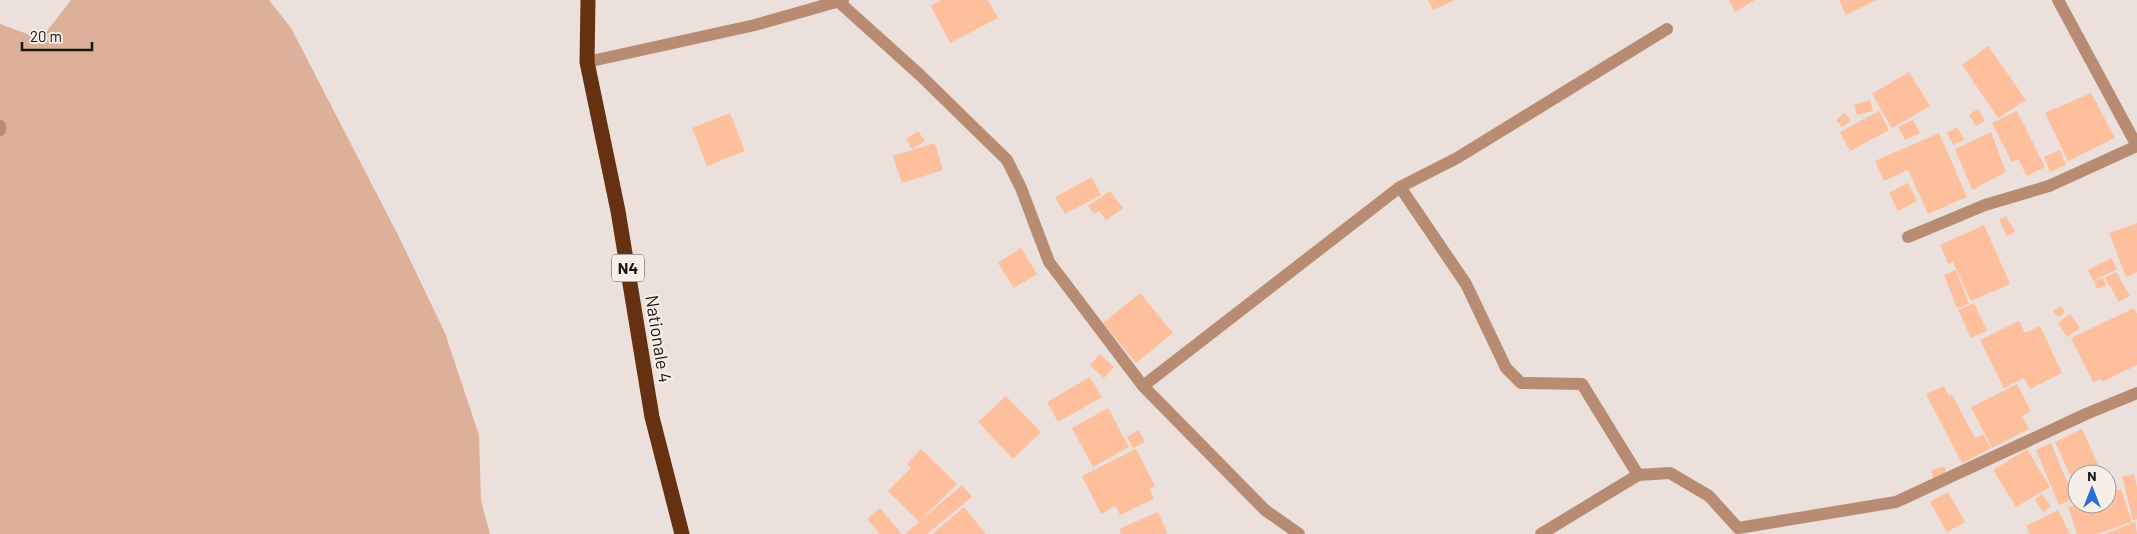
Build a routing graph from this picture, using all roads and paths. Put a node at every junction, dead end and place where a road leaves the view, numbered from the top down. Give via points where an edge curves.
1 (588, 0) edge
2 (2058, 0) edge
3 (841, 1) edge
4 (1667, 28) dead end
5 (587, 62) junction
6 (0, 126) edge
7 (0, 130) edge
8 (2137, 146) edge
9 (1400, 187) junction
10 (1908, 237) dead end
11 (1143, 386) junction
12 (2137, 393) edge
13 (1638, 475) junction
14 (682, 534) edge
15 (1299, 534) edge
16 (1542, 534) edge

1 - 5 highway, Nationale 4 / N4
2 - 8 street
3 - 5 street via 755,25
3 - 11 street via 1007,160 1049,262
4 - 9 street via 1458,158
5 - 14 highway, Nationale 4 / N4 via 618,211 652,417
6 - 7 street
8 - 10 street via 2049,186 1985,206
9 - 11 street
9 - 13 street via 1466,284 1506,368 1521,383 1582,384
11 - 15 street via 1265,510
12 - 13 street via 1896,502 1748,527 1738,528 1709,496 1670,473
13 - 16 street

